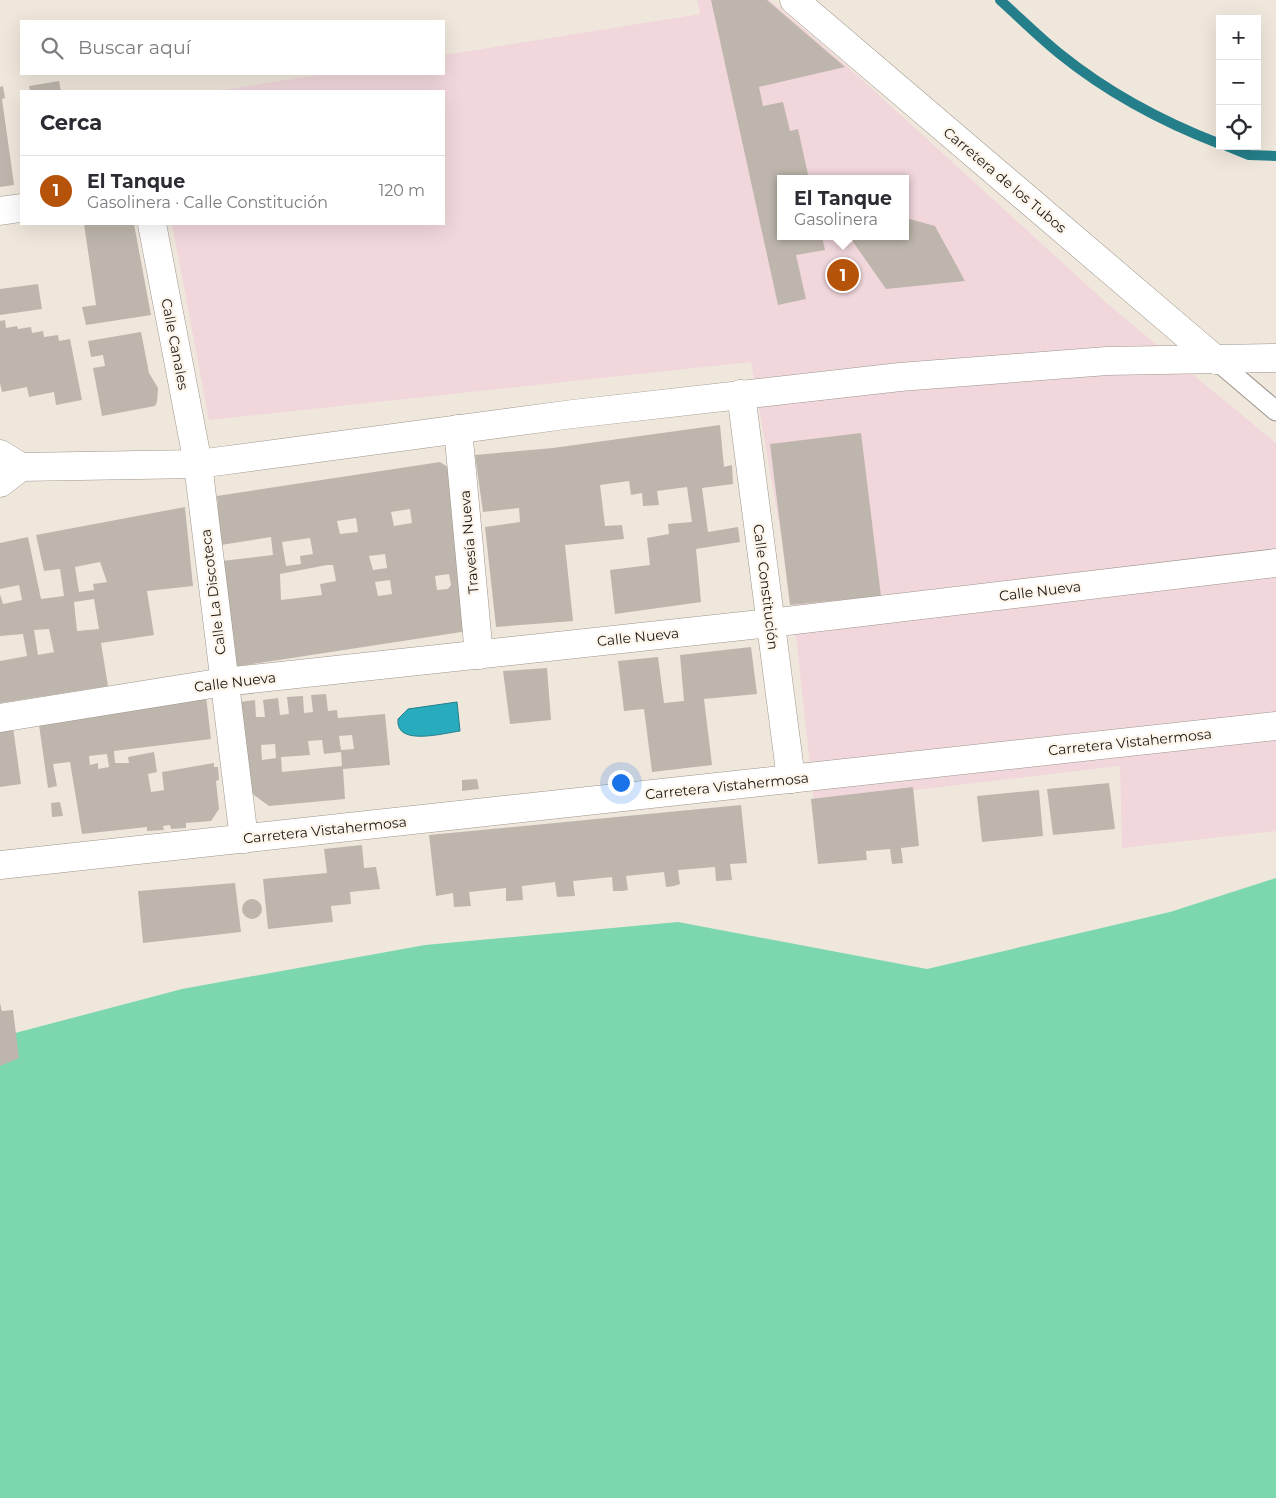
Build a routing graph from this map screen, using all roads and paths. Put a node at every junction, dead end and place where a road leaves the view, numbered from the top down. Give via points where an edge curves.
1 (794, 0) edge
2 (20, 208) edge
3 (0, 211) edge
4 (152, 225) edge
5 (1276, 358) edge
6 (1216, 360) junction
7 (741, 394) junction
8 (1276, 410) edge
9 (458, 429) junction
10 (198, 464) junction
11 (7, 468) edge
12 (1276, 563) edge
13 (770, 623) junction
14 (479, 655) junction
15 (224, 682) junction
16 (0, 718) edge
17 (1276, 726) edge
18 (791, 779) junction
19 (244, 839) junction
20 (0, 865) edge

1 - 6 street, Carretera de los Tubos
2 - 3 street
4 - 10 street, Calle Canales
5 - 6 street
6 - 7 street via 1107,361 900,376
6 - 8 lane
7 - 9 street
7 - 13 street, Calle Constitución
9 - 10 street
9 - 14 street, Travesía Nueva
10 - 11 street
10 - 15 street, Calle La Discoteca
12 - 13 street, Calle Nueva
13 - 14 street, Calle Nueva
13 - 18 street, Calle Constitución
14 - 15 street, Calle Nueva
15 - 16 street, Calle Nueva
15 - 19 street, Calle La Discoteca
17 - 18 street, Carretera Vistahermosa
18 - 19 street, Carretera Vistahermosa
19 - 20 street, Carretera Vistahermosa

